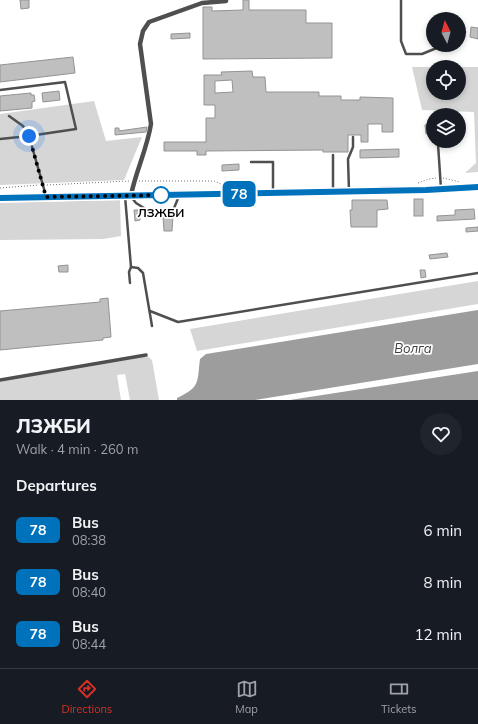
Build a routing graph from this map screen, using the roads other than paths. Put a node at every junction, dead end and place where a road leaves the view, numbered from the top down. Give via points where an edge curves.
1 (226, 0) edge
2 (401, 0) edge
3 (427, 52) edge
4 (0, 90) edge
5 (9, 116) dead end
6 (29, 136) junction
7 (353, 137) dead end
8 (0, 139) edge
9 (438, 148) edge
10 (333, 155) dead end
11 (251, 162) dead end
12 (478, 187) edge
13 (441, 189) junction
14 (349, 191) junction
15 (333, 192) junction
16 (273, 193) junction
17 (128, 195) junction
18 (180, 195) junction
19 (46, 197) junction
20 (0, 198) edge
21 (131, 267) junction
22 (478, 273) edge
23 (130, 283) dead end
24 (150, 311) junction
25 (152, 326) dead end
26 (146, 356) dead end
27 (0, 380) edge

1 - 17 street via 202,3 149,22 142,31 140,44 151,124 150,134
2 - 3 lane via 402,41 406,54
4 - 6 lane via 65,82 76,129
5 - 6 lane via 23,126
6 - 8 lane
6 - 19 lane
7 - 14 lane via 353,147 348,160
9 - 13 lane
10 - 15 lane
11 - 16 lane via 273,162
12 - 13 main road
13 - 14 main road
14 - 15 main road
15 - 16 main road
16 - 18 main road
17 - 18 main road
17 - 18 lane via 155,215 172,213
17 - 19 main road
17 - 21 lane
19 - 20 main road
21 - 23 lane via 128,272
21 - 24 lane via 138,268 143,273
22 - 24 lane via 178,322
24 - 25 lane
26 - 27 street

